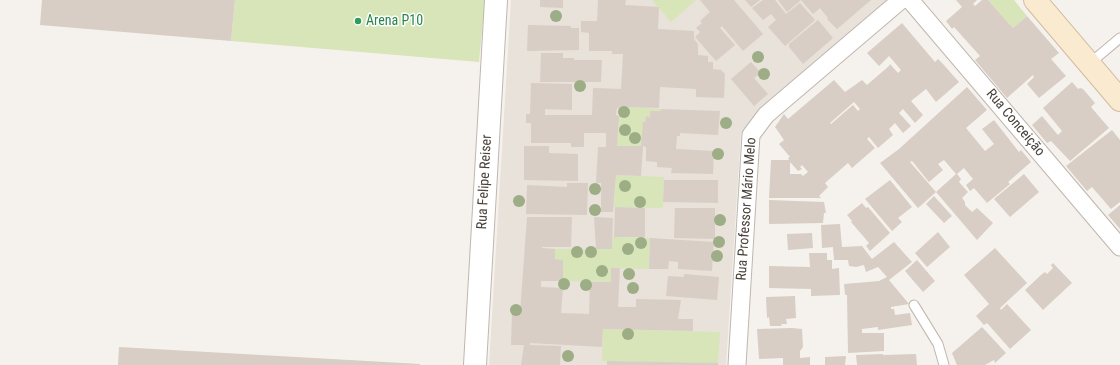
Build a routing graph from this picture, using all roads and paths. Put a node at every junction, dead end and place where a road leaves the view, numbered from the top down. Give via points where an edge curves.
1 (496, 0) edge
2 (901, 0) edge
3 (910, 0) edge
4 (1035, 0) edge
5 (1120, 38) edge
6 (1089, 64) junction
7 (1120, 100) edge
8 (1120, 247) edge
9 (914, 305) dead end
10 (475, 365) edge
11 (737, 365) edge
12 (944, 365) edge

1 - 10 street, Rua Felipe Reiser
2 - 11 street, Rua Professor Mário Melo via 766,115 751,135
3 - 8 street, Rua Conceição
4 - 6 main road
5 - 6 lane
6 - 7 main road
9 - 12 lane via 938,344

